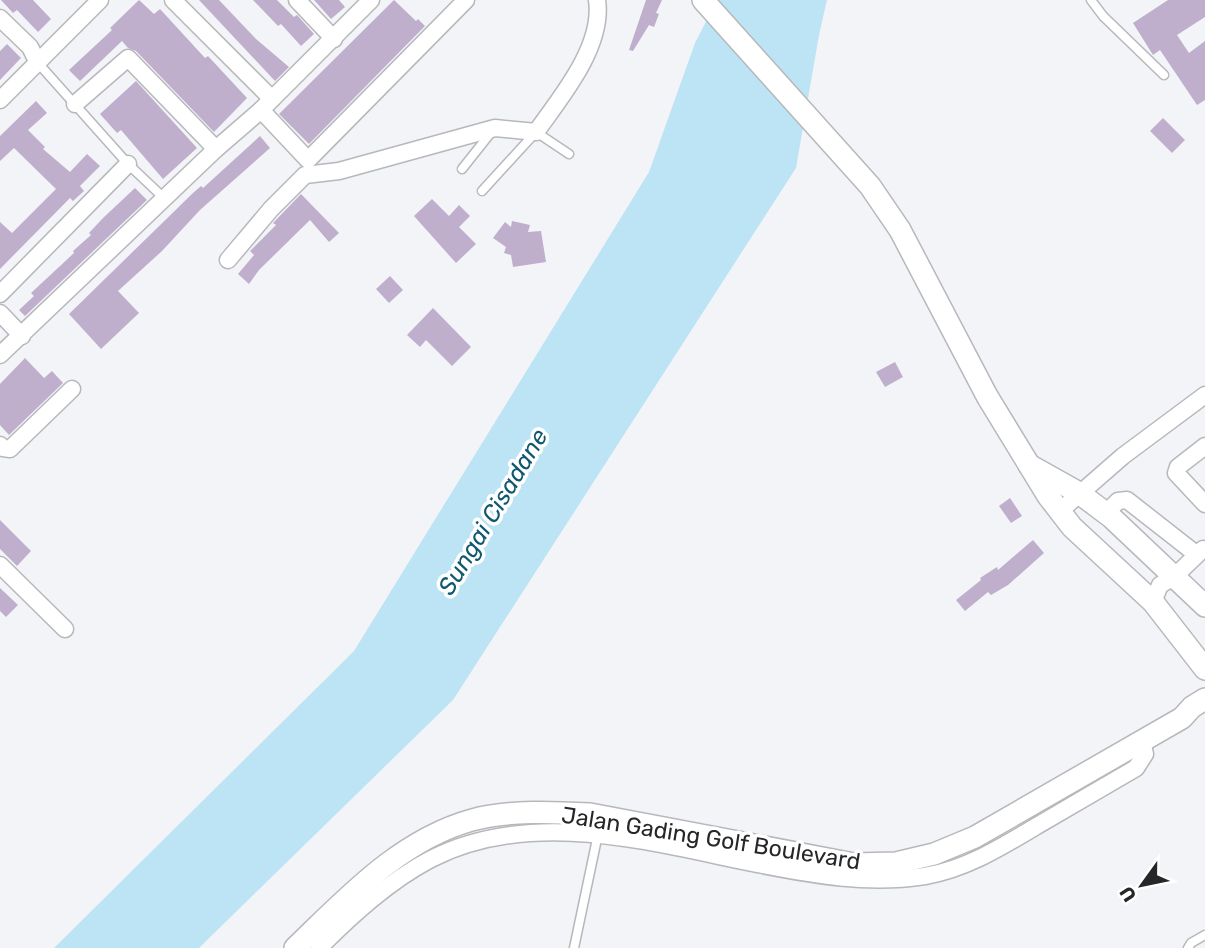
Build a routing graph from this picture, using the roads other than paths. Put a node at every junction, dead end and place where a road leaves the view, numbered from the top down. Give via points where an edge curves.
1 (100, 0) edge
2 (173, 0) edge
3 (297, 0) edge
4 (372, 0) edge
5 (466, 0) edge
6 (597, 0) edge
7 (703, 0) edge
8 (1091, 0) edge
9 (0, 18) edge
10 (334, 39) junction
11 (38, 63) junction
12 (1164, 75) dead end
13 (0, 100) edge
14 (75, 104) junction
15 (266, 105) junction
16 (495, 128) junction
17 (536, 132) junction
18 (216, 149) junction
19 (569, 154) dead end
20 (128, 164) junction
21 (462, 169) dead end
22 (482, 191) dead end
23 (165, 199) junction
24 (228, 260) dead end
25 (0, 294) edge
26 (0, 313) edge
27 (22, 336) junction
28 (0, 355) edge
29 (72, 389) dead end
30 (1205, 395) edge
31 (0, 445) edge
32 (1205, 446) edge
33 (1029, 465) junction
34 (1079, 493) junction
35 (1205, 504) edge
36 (1060, 511) junction
37 (1106, 513) junction
38 (1201, 551) edge
39 (0, 565) edge
40 (1174, 577) junction
41 (1153, 602) junction
42 (1205, 606) edge
43 (65, 629) dead end
44 (1205, 669) edge
45 (1205, 699) edge
46 (1205, 715) edge
47 (1182, 718) junction
48 (1142, 741) junction
49 (598, 833) junction
50 (1205, 935) edge
51 (295, 948) edge
52 (319, 948) edge
53 (574, 948) edge
54 (1188, 948) edge

1 - 11 street
2 - 15 street
3 - 10 street
4 - 10 street
5 - 15 street via 308,160
6 - 17 street via 596,23 579,68
7 - 33 main road via 870,186 900,230 987,396
8 - 12 lane
9 - 11 street via 30,47
10 - 15 street
11 - 13 street
11 - 14 lane
14 - 18 street via 128,58
14 - 20 lane
15 - 18 street
16 - 17 street
16 - 21 lane
16 - 24 street via 339,172 305,176
17 - 19 lane
17 - 22 lane
18 - 23 street
20 - 23 lane
20 - 25 street
23 - 27 street
26 - 27 street
27 - 28 street
29 - 31 street via 9,449
30 - 34 street
32 - 35 street via 1176,472
33 - 34 main road
33 - 36 main road
34 - 36 street
34 - 37 main road
36 - 41 main road
37 - 38 street via 1118,501 1127,500
37 - 40 main road
38 - 40 street
39 - 43 street
40 - 41 street via 1160,585
40 - 42 main road
41 - 44 main road
45 - 47 main road, Jalan Gading Golf Boulevard
46 - 47 main road, Jalan Gading Golf Boulevard
47 - 48 main road, Jalan Gading Golf Boulevard
48 - 49 street, Jalan Gading Golf Boulevard via 1145,754 1136,768 1003,846 926,876 824,877
48 - 51 main road, Jalan Gading Golf Boulevard via 975,837 896,863 854,864 590,814 550,812 473,819 439,832 384,866
49 - 52 street, Jalan Gading Golf Boulevard via 482,839 431,859 370,901
49 - 53 lane
50 - 54 lane

